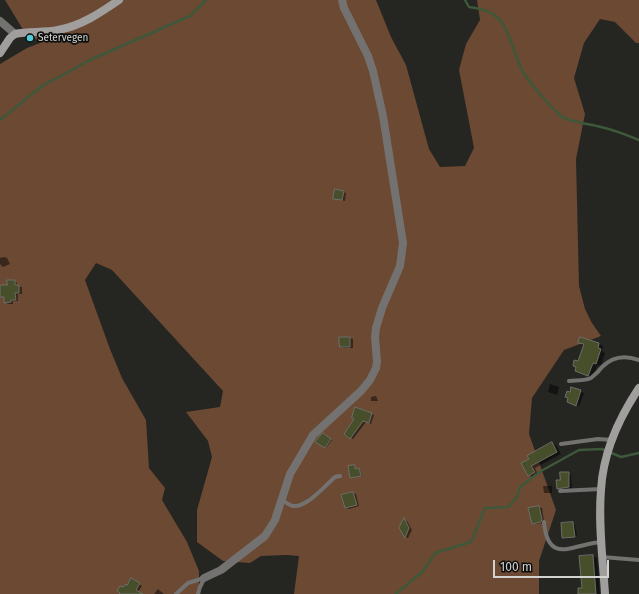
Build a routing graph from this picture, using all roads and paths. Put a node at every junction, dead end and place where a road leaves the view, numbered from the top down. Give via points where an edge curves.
1 (119, 0) edge
2 (342, 0) edge
3 (0, 21) edge
4 (15, 34) junction
5 (0, 53) edge
6 (639, 360) edge
7 (569, 381) dead end
8 (639, 388) edge
9 (612, 440) junction
10 (561, 444) dead end
11 (340, 476) dead end
12 (601, 489) junction
13 (560, 491) dead end
14 (282, 500) junction
15 (544, 522) dead end
16 (601, 542) junction
17 (602, 557) junction
18 (639, 560) edge
19 (204, 578) junction
20 (176, 594) edge
21 (198, 594) edge
22 (605, 594) edge

1 - 4 main road via 75,26
2 - 14 street via 373,71 383,116 402,237 402,255 376,328 375,372 368,384 313,435 290,474
3 - 4 street
4 - 5 main road
6 - 7 lane via 624,356 612,359 592,377
8 - 9 main road via 624,412
9 - 10 lane via 598,439
9 - 12 main road via 606,457
11 - 14 lane via 335,477 308,502 292,506
12 - 13 lane
12 - 16 main road
14 - 19 street via 275,520 265,536 221,570
15 - 16 lane via 547,541 558,549 567,550
16 - 17 main road
17 - 18 lane
17 - 22 main road
19 - 20 lane via 188,583
19 - 21 lane

